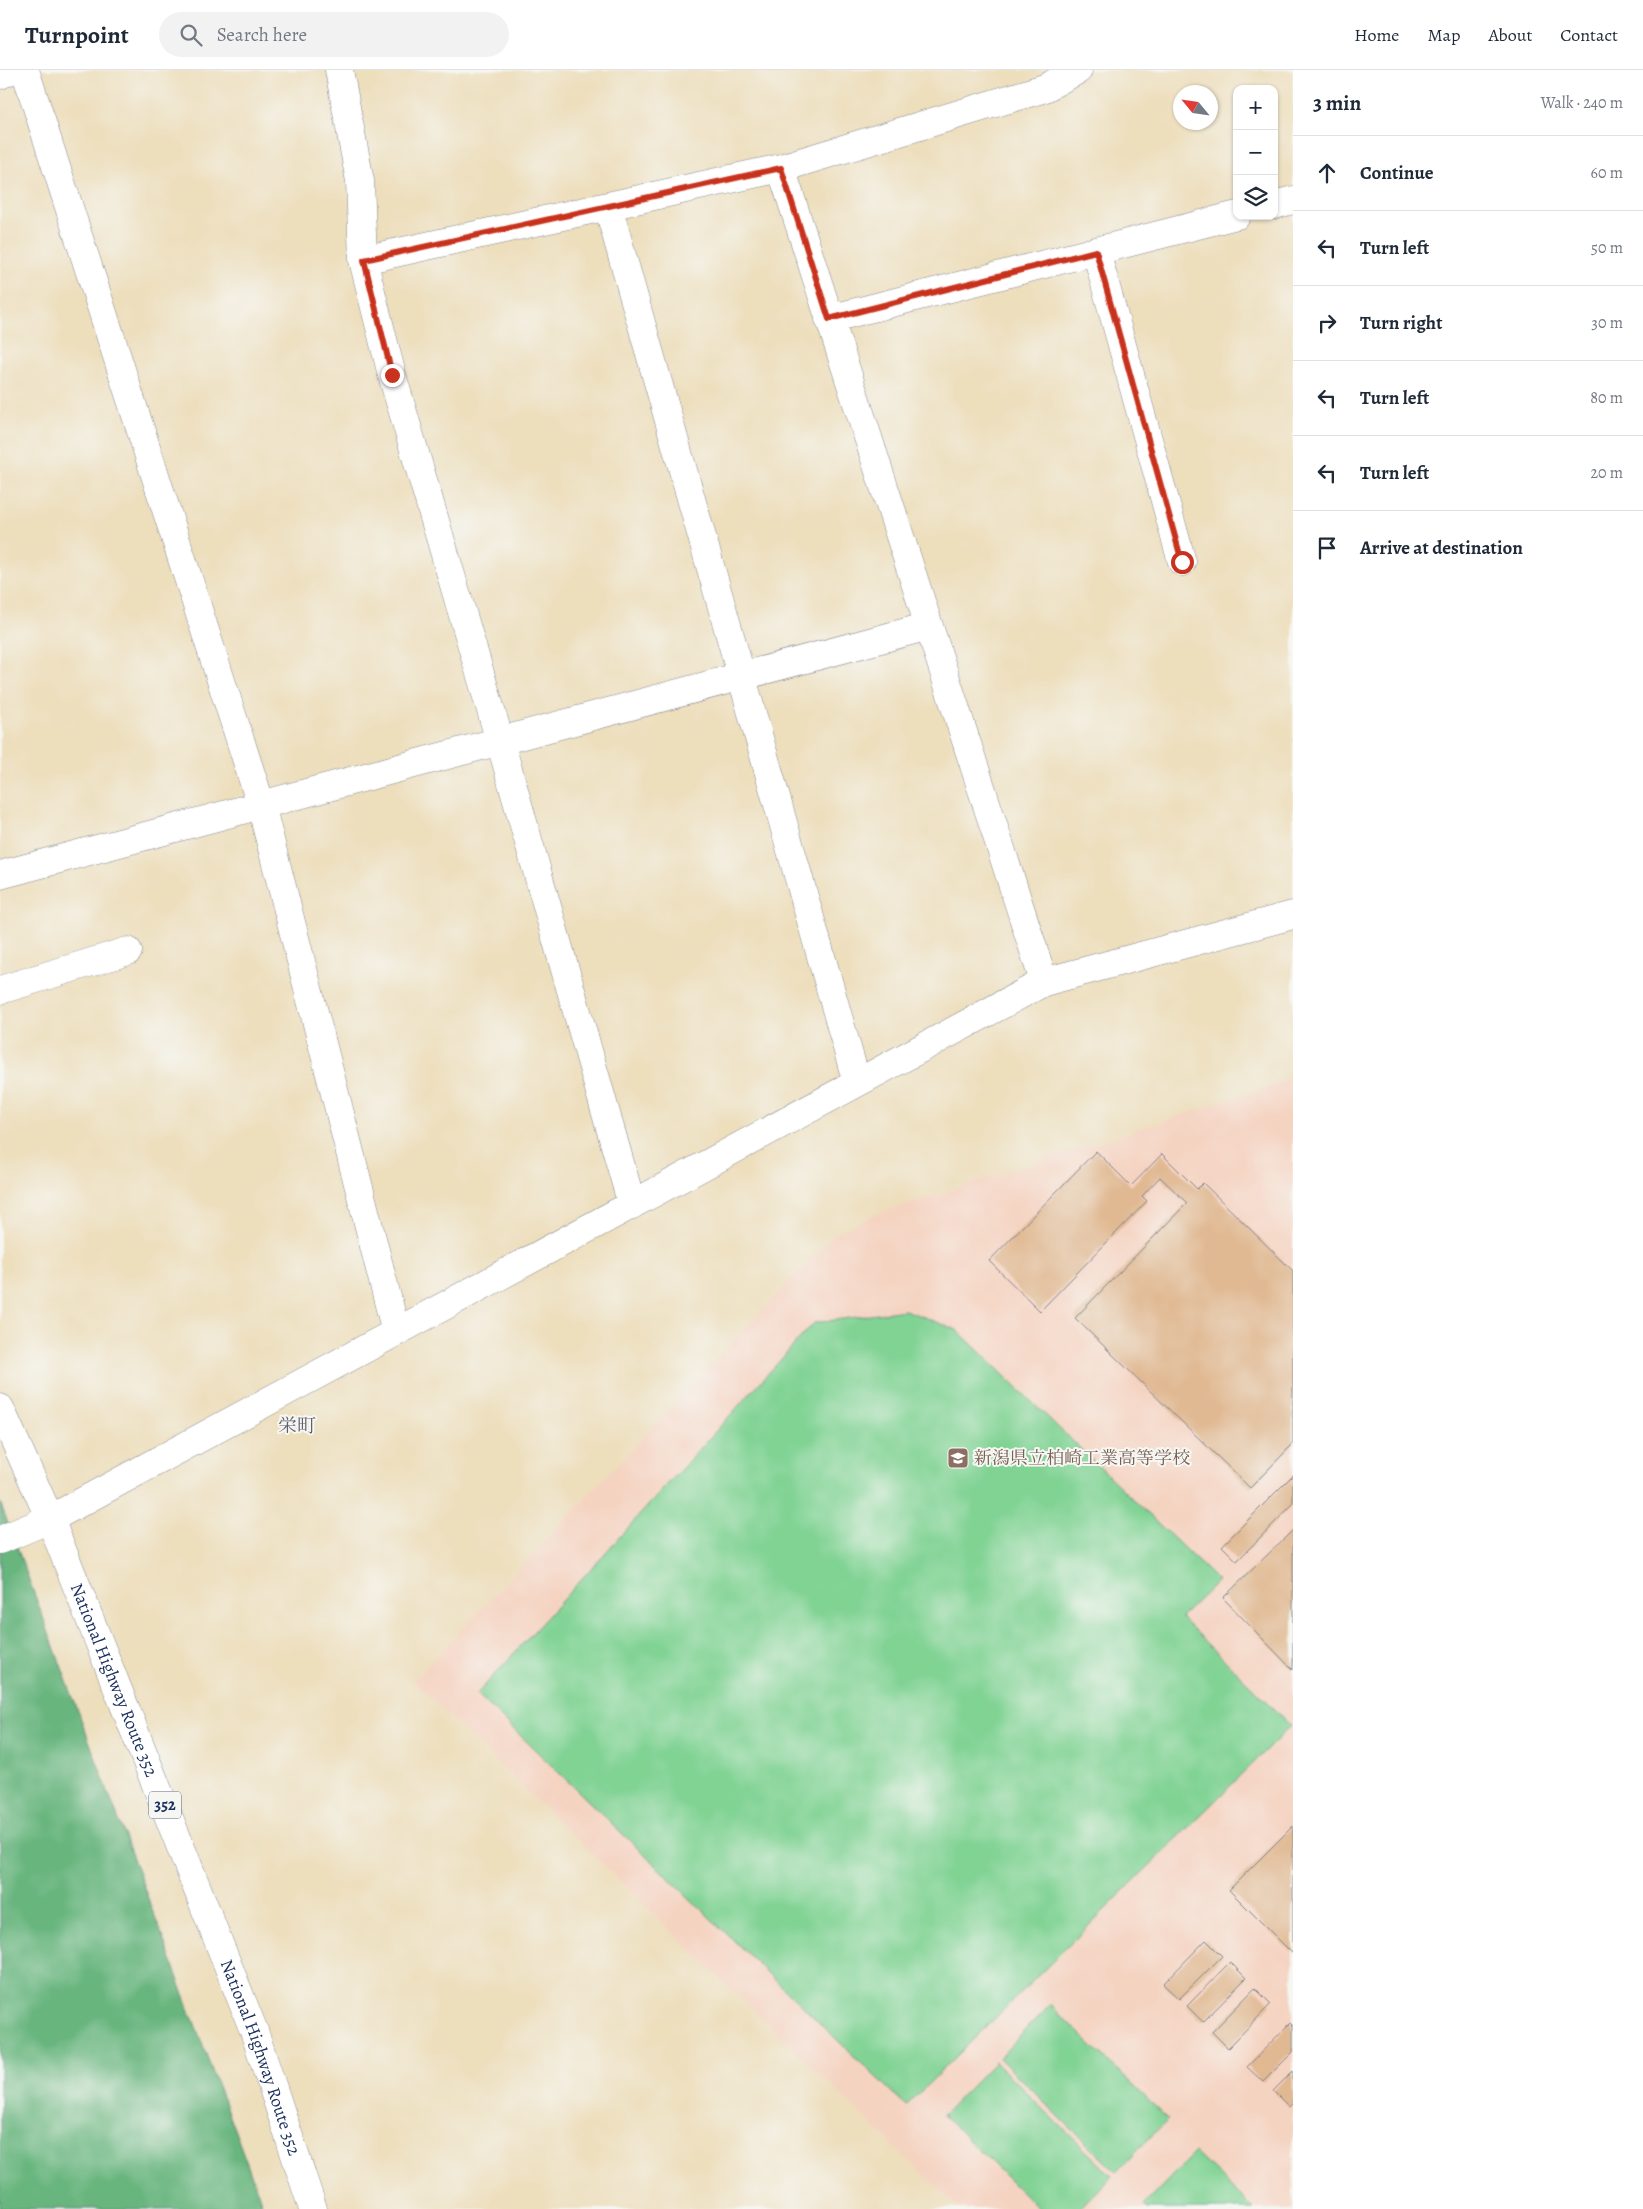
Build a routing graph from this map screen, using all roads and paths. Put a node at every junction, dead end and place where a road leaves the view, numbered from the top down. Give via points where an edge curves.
1 (11, 70) edge
2 (25, 70) edge
3 (339, 70) edge
4 (1078, 70) edge
5 (0, 75) edge
6 (781, 168) junction
7 (1293, 200) edge
8 (1278, 204) edge
9 (608, 206) junction
10 (1233, 216) edge
11 (1096, 251) junction
12 (364, 260) junction
13 (829, 319) junction
14 (1182, 562) dead end
15 (929, 626) junction
16 (740, 676) junction
17 (500, 741) junction
18 (261, 805) junction
19 (0, 875) edge
20 (1293, 915) edge
21 (128, 951) dead end
22 (1044, 982) junction
23 (0, 990) edge
24 (857, 1084) junction
25 (632, 1205) junction
26 (396, 1332) junction
27 (0, 1408) edge
28 (50, 1519) junction
29 (0, 1540) edge
30 (312, 2209) edge

1 - 5 main road
2 - 18 main road
3 - 12 main road via 360,181
4 - 6 main road via 1045,88
6 - 9 main road
6 - 13 main road
7 - 8 main road
9 - 12 main road
9 - 16 main road
10 - 11 main road
11 - 13 main road
11 - 14 main road
12 - 17 main road via 392,375
13 - 15 main road
15 - 16 main road
15 - 22 main road
16 - 17 main road
16 - 24 main road
17 - 18 main road
17 - 25 main road
18 - 19 main road
18 - 26 main road
20 - 22 main road
21 - 23 main road
22 - 24 main road
24 - 25 main road
25 - 26 main road
26 - 28 main road
27 - 28 main road, National Highway Route 352 / 352
28 - 29 main road
28 - 30 main road, National Highway Route 352 / 352 via 254,2031

